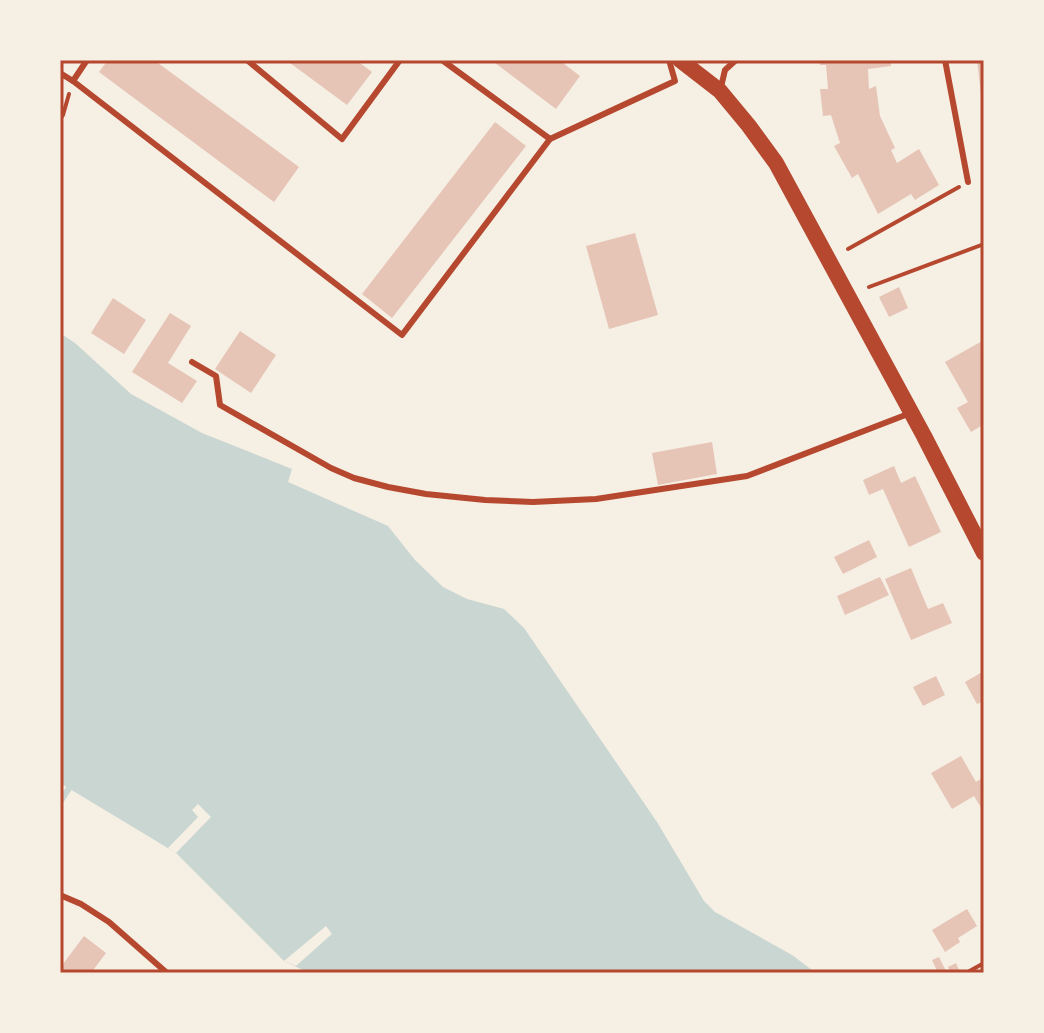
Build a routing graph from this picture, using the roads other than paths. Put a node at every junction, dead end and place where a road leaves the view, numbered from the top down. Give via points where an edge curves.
1 (87, 60) edge
2 (247, 60) edge
3 (400, 60) edge
4 (442, 60) edge
5 (669, 60) edge
6 (680, 60) edge
7 (736, 60) edge
8 (945, 60) edge
9 (60, 73) edge
10 (73, 81) junction
11 (720, 91) junction
12 (550, 139) junction
13 (968, 182) road end
14 (192, 362) dead end
15 (911, 412) junction
16 (984, 553) edge
17 (60, 895) edge
18 (167, 973) edge

1 - 10 lane
2 - 3 lane via 342,139
4 - 12 lane
5 - 12 lane via 675,81
6 - 11 main road
7 - 11 lane via 725,70
8 - 13 lane
9 - 10 lane
10 - 12 lane via 402,335
11 - 15 main road via 776,163
14 - 15 lane via 216,376 220,405 331,468 388,487 485,500 596,499 747,476
15 - 16 main road
17 - 18 lane via 109,922

